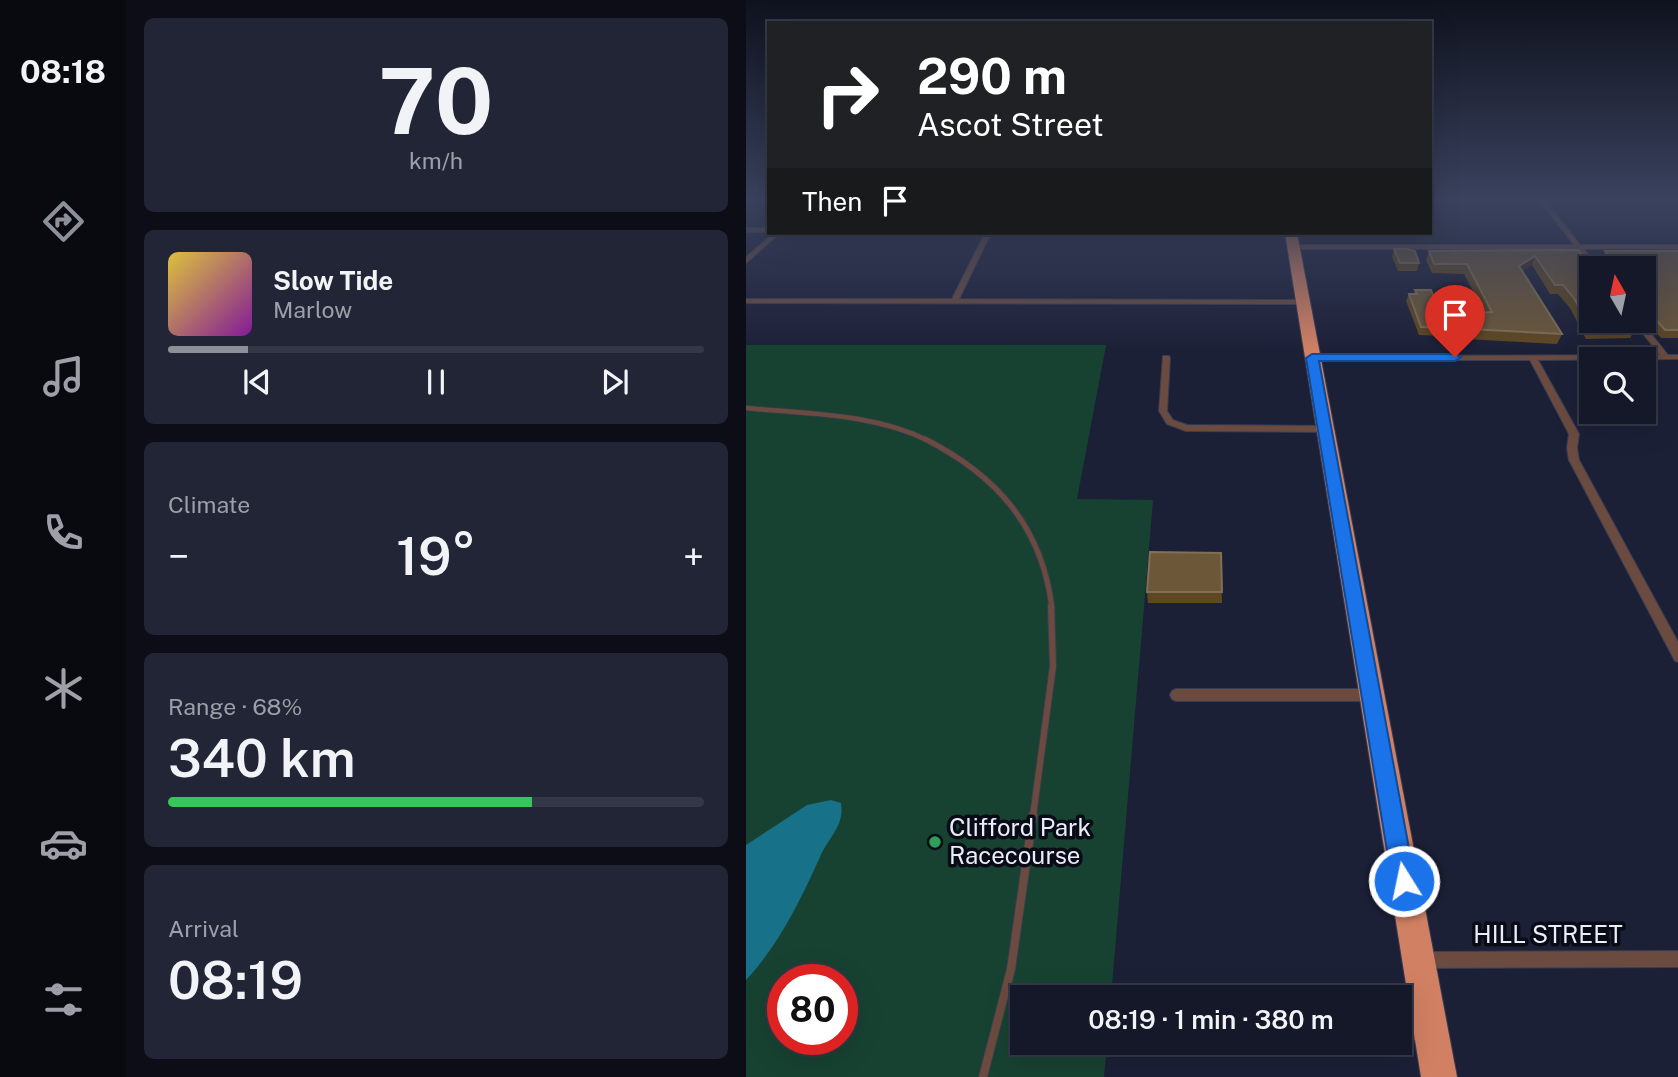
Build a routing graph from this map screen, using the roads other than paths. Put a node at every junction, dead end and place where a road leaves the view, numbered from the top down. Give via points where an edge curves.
1 (979, 250) edge
2 (1294, 250) edge
3 (746, 301) edge
4 (954, 302) junction
5 (1303, 302) junction
6 (1646, 333) edge
7 (1664, 356) junction
8 (1679, 356) edge
9 (1532, 357) junction
10 (1166, 358) dead end
11 (1312, 358) junction
12 (1679, 364) edge
13 (746, 408) edge
14 (1325, 429) junction
15 (1679, 657) edge
16 (1176, 695) dead end
17 (1371, 695) junction
18 (1679, 959) edge
19 (1418, 960) junction
20 (1412, 1031) edge
21 (1431, 1031) junction
22 (983, 1077) edge
23 (1438, 1077) edge

1 - 4 street
2 - 5 highway
3 - 4 street
4 - 5 street
5 - 11 highway
6 - 7 street
7 - 8 street
7 - 9 street
7 - 12 street
9 - 11 street
9 - 15 street via 1574,434 1574,460
10 - 14 street via 1163,411 1170,422 1186,428
11 - 14 highway
13 - 22 lane via 865,421 938,444 995,484 1021,517 1042,558 1051,600 1053,660 1017,929
14 - 17 highway
16 - 17 street
17 - 19 highway
18 - 19 street, HILL STREET
19 - 21 highway
20 - 21 street
21 - 23 highway

